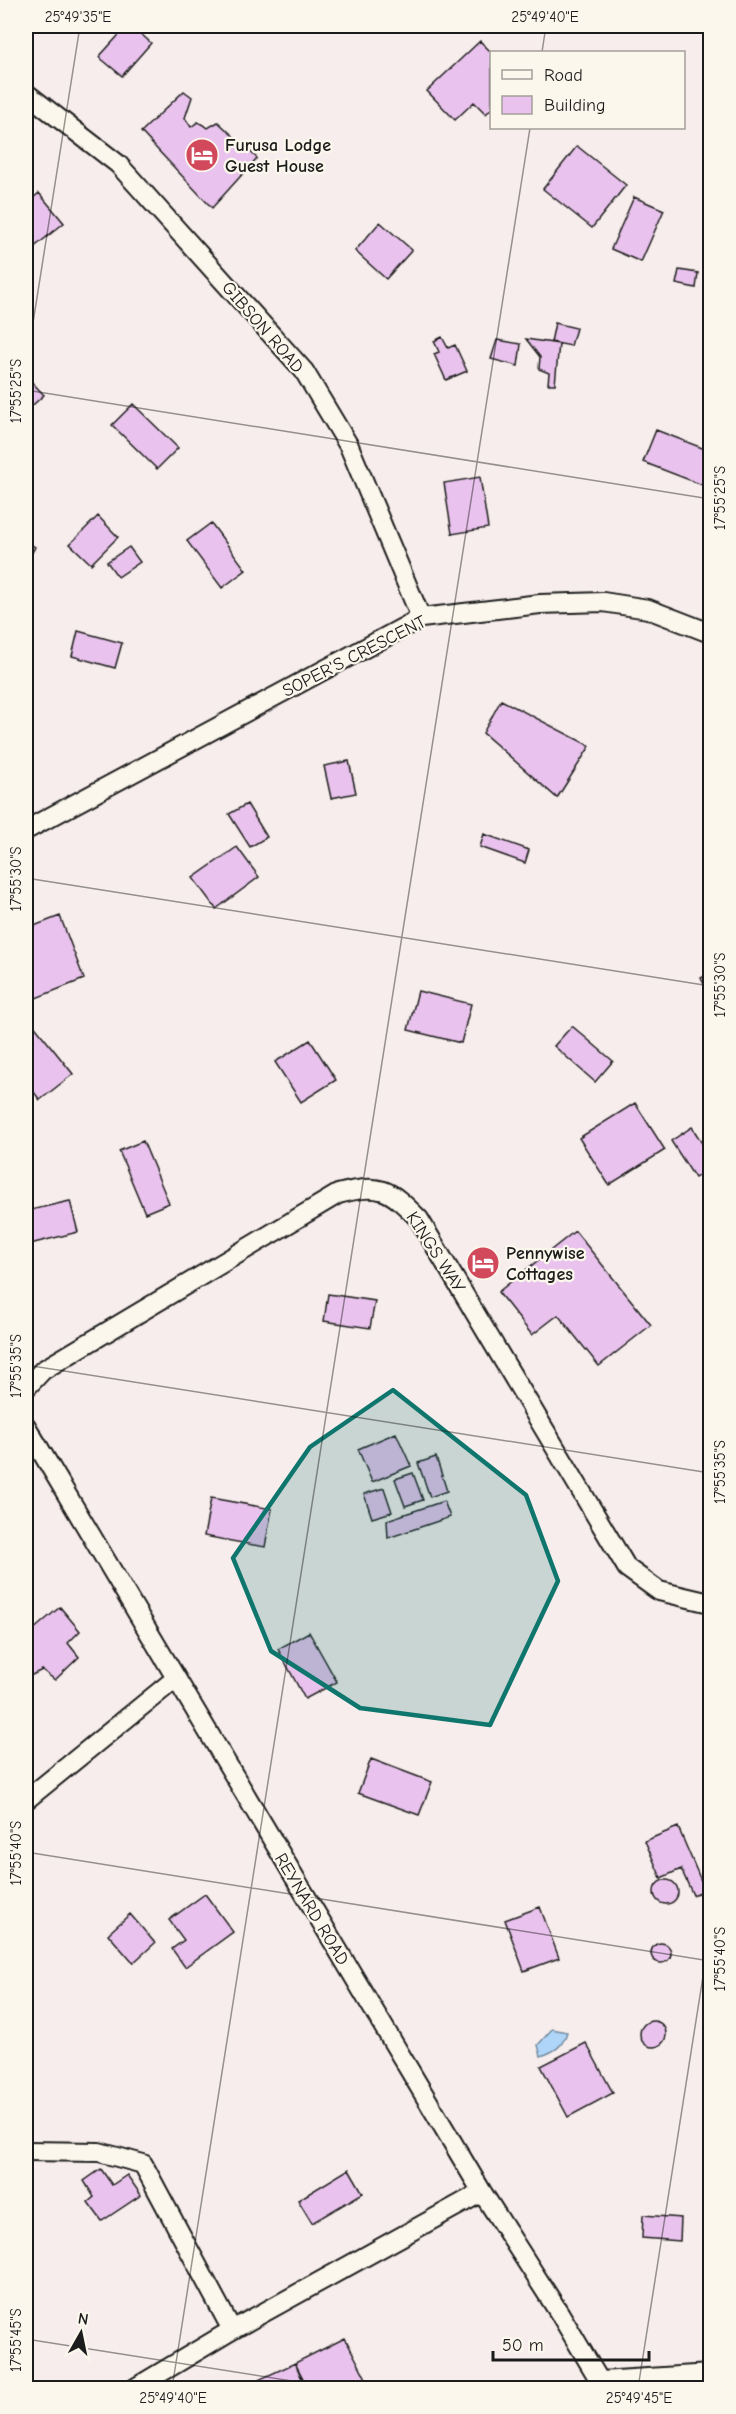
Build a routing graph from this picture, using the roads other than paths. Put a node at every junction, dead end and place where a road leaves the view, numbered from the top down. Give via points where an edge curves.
1 (26, 93) edge
2 (421, 618) junction
3 (711, 633) edge
4 (30, 821) edge
5 (26, 1388) edge
6 (26, 1426) edge
7 (711, 1602) edge
8 (175, 1679) junction
9 (26, 1800) edge
10 (26, 2151) edge
11 (482, 2192) junction
12 (232, 2330) junction
13 (711, 2374) edge
14 (602, 2385) edge
15 (135, 2388) edge

1 - 2 street, GIBSON ROAD via 117,164 304,371 349,446
2 - 3 street, SOPER'S CRESCENT via 540,604 603,602 648,609
2 - 4 street, SOPER'S CRESCENT
5 - 7 street, KINGS WAY via 43,1370 338,1194 364,1188 394,1194 419,1219 627,1568 660,1591
6 - 8 street, REYNARD ROAD
8 - 9 street
8 - 11 street, REYNARD ROAD
10 - 12 street via 99,2152 143,2164
11 - 12 street
11 - 14 street, REYNARD ROAD
12 - 15 street
13 - 14 street

